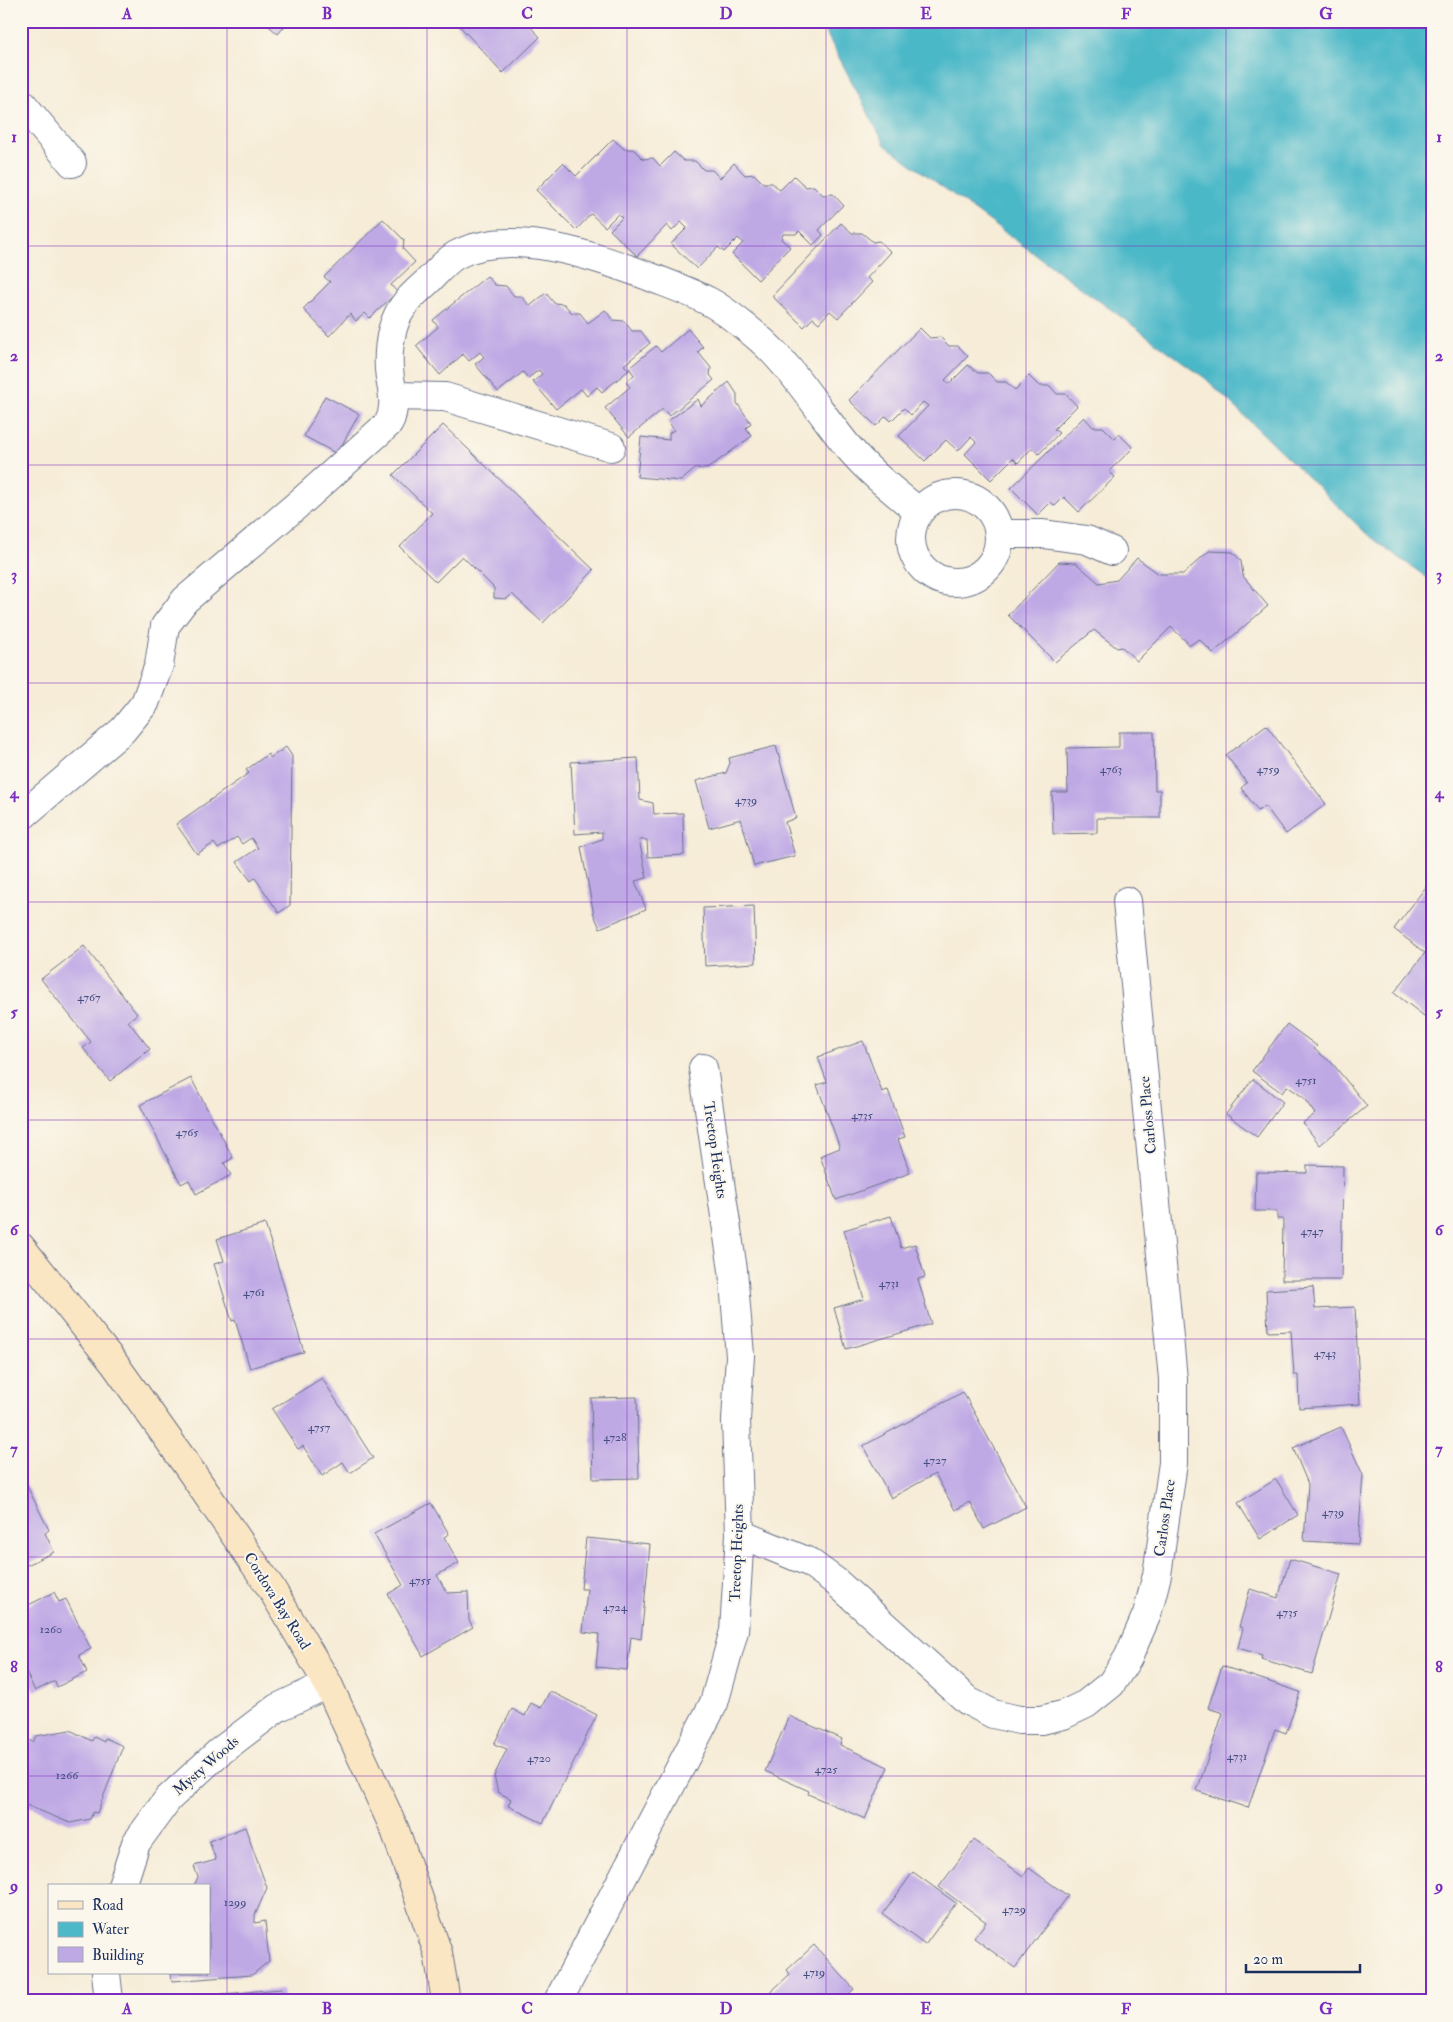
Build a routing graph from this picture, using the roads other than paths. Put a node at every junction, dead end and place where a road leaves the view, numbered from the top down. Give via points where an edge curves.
1 (21, 102) edge
2 (72, 163) dead end
3 (394, 396) junction
4 (611, 447) dead end
5 (919, 512) junction
6 (999, 534) junction
7 (1112, 551) dead end
8 (21, 817) edge
9 (1127, 901) dead end
10 (703, 1068) dead end
11 (21, 1247) edge
12 (740, 1534) junction
13 (328, 1684) junction
14 (123, 1884) edge
15 (106, 1974) edge
16 (109, 2001) edge
17 (446, 2001) edge
18 (558, 2001) edge

1 - 2 street
3 - 4 street via 445,397
3 - 5 street via 388,361 398,315 407,300 455,256 484,246 514,244 558,248 602,259 678,287 709,301 756,335 800,384 851,450 882,482
3 - 8 street via 393,412 382,431 185,600 165,626 159,665 145,702 123,730
5 - 6 street via 930,501 944,495 974,498 986,506 995,519
5 - 6 street via 910,538 913,552 930,574 942,580 970,580 982,573 992,563 998,549
6 - 7 street via 1043,534 1087,540
9 - 12 street, Carloss Place via 1173,1378 1173,1463 1157,1575 1147,1614 1128,1658 1111,1684 1086,1704 1064,1715 1019,1720 993,1714 968,1701 809,1562
10 - 12 street, Treetop Heights via 738,1314 740,1356 736,1420
11 - 13 main road, Cordova Bay Road via 114,1363 188,1467 271,1588
12 - 18 street, Treetop Heights via 734,1631 714,1703
13 - 14 street, Mysty Woods via 276,1708 218,1753 168,1799 136,1843
13 - 17 main road, Cordova Bay Road via 395,1830 438,1953
15 - 16 street

